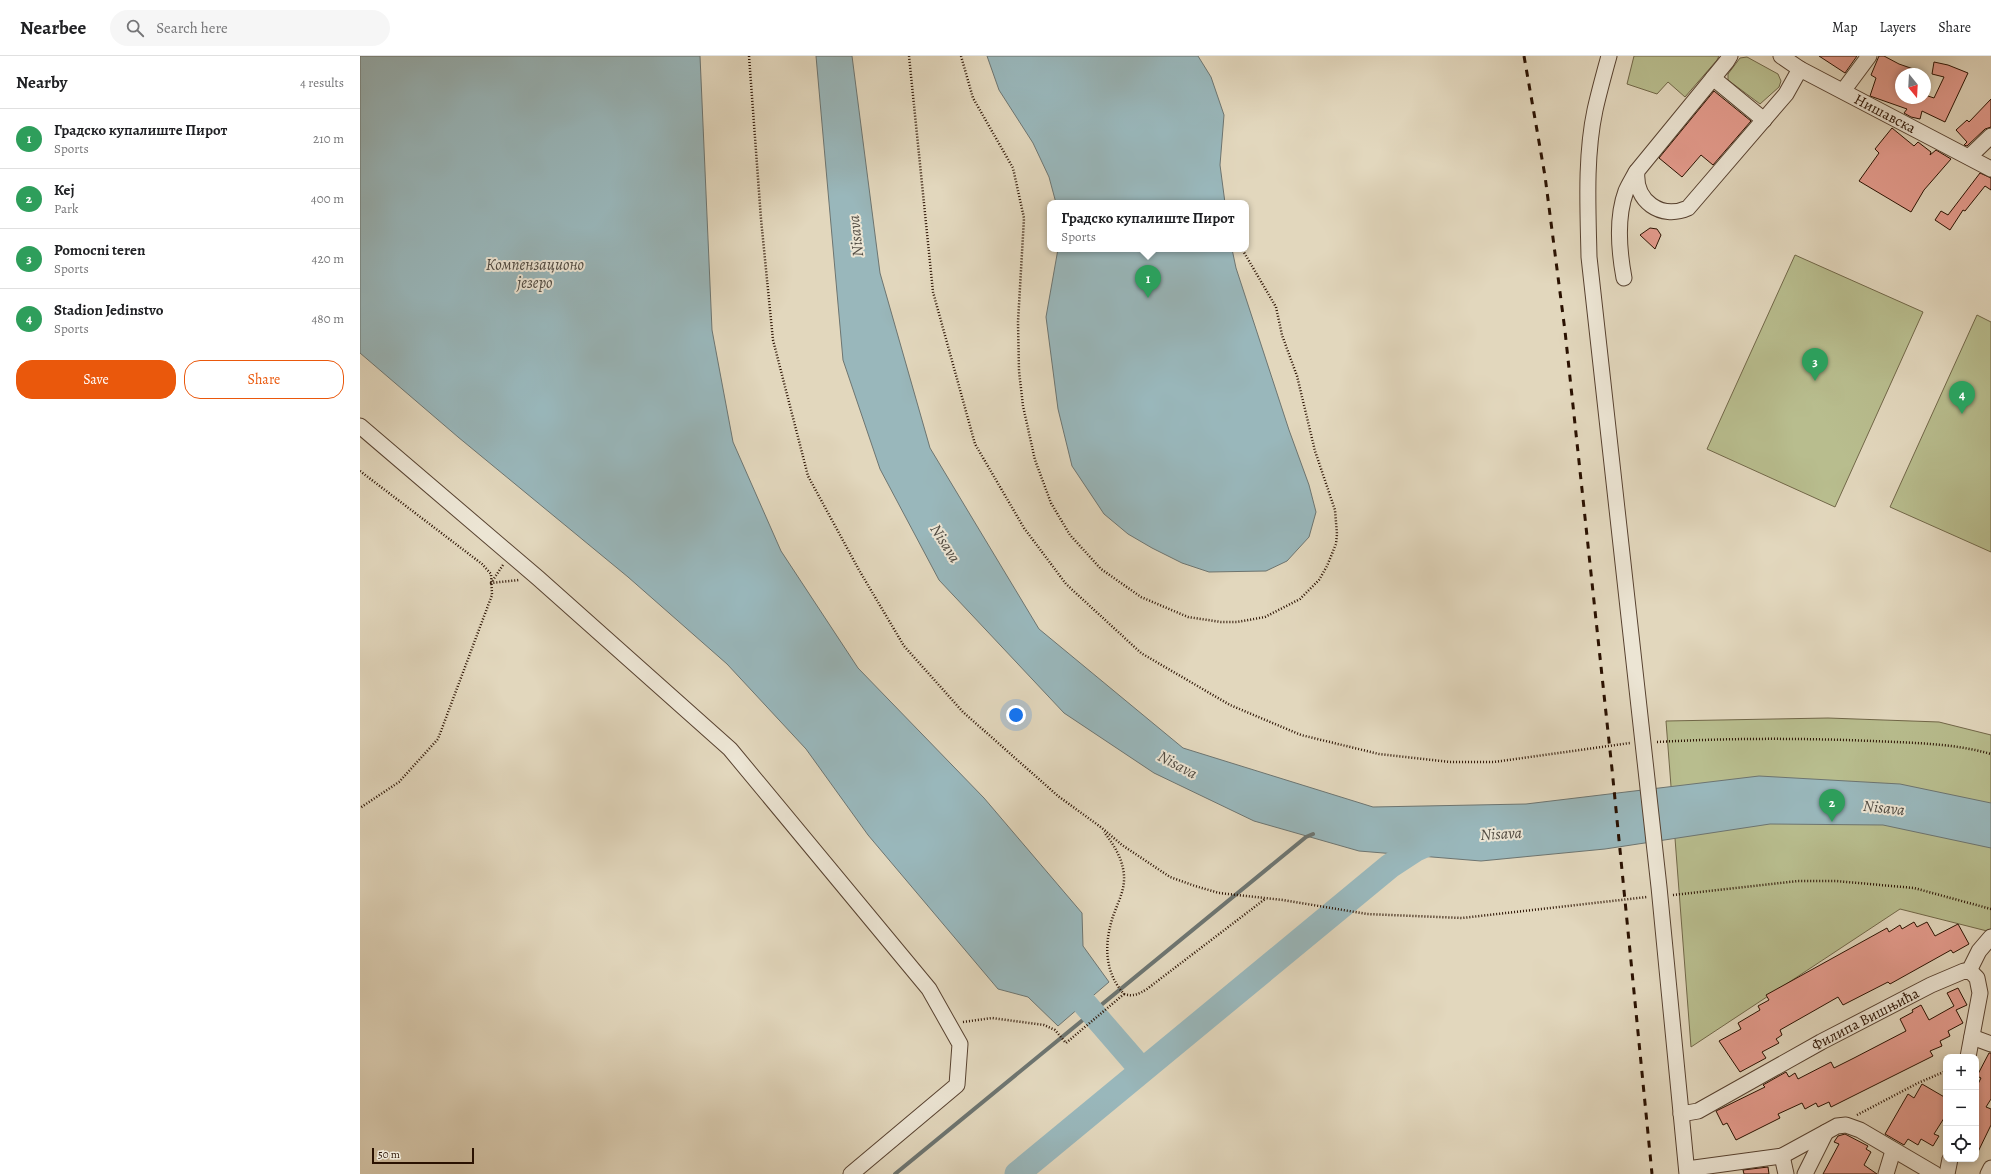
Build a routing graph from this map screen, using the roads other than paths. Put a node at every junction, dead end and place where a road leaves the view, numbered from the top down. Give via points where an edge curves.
1 (1609, 56) edge
2 (1730, 56) edge
3 (1781, 56) edge
4 (1869, 56) edge
5 (1800, 69) junction
6 (1713, 78) junction
7 (1843, 91) junction
8 (1764, 120) junction
9 (1991, 136) edge
10 (1969, 156) junction
11 (1991, 169) edge
12 (1637, 171) junction
13 (1624, 278) dead end
14 (360, 426) edge
15 (1991, 937) edge
16 (1969, 972) junction
17 (1972, 1037) junction
18 (1991, 1044) edge
19 (1969, 1054) edge
20 (1682, 1114) junction
21 (1826, 1132) junction
22 (1893, 1151) junction
23 (1782, 1156) junction
24 (1949, 1162) edge
25 (1991, 1168) edge
26 (1687, 1172) edge
27 (851, 1174) edge
28 (1786, 1174) edge
29 (1805, 1174) edge
30 (1886, 1174) edge
31 (1935, 1174) edge
32 (1947, 1174) edge
33 (1988, 1174) edge

1 - 20 street via 1595,110 1590,149 1589,257 1660,892
2 - 6 street
3 - 5 street, Нишавска
4 - 7 street
5 - 7 street, Нишавска
5 - 8 street via 1786,94
6 - 8 street
6 - 12 street
7 - 10 street, Нишавска
8 - 12 street via 1688,208 1681,211 1665,212 1650,205 1640,193 1636,179
9 - 10 street
10 - 11 street, Нишавска
12 - 13 street via 1626,192 1620,225 1620,254
14 - 27 street via 538,578 730,749 928,989 960,1044 957,1085
15 - 16 street via 1979,951
16 - 17 street via 1979,981 1980,993
16 - 20 street, Филипа Вишњића via 1957,973 1931,985 1821,1042 1698,1111
17 - 18 street
17 - 19 street
20 - 26 street
21 - 22 street via 1842,1125 1860,1130
21 - 23 street
21 - 29 street
22 - 30 street
22 - 31 street
23 - 26 street
23 - 28 street
24 - 32 street
25 - 33 street

